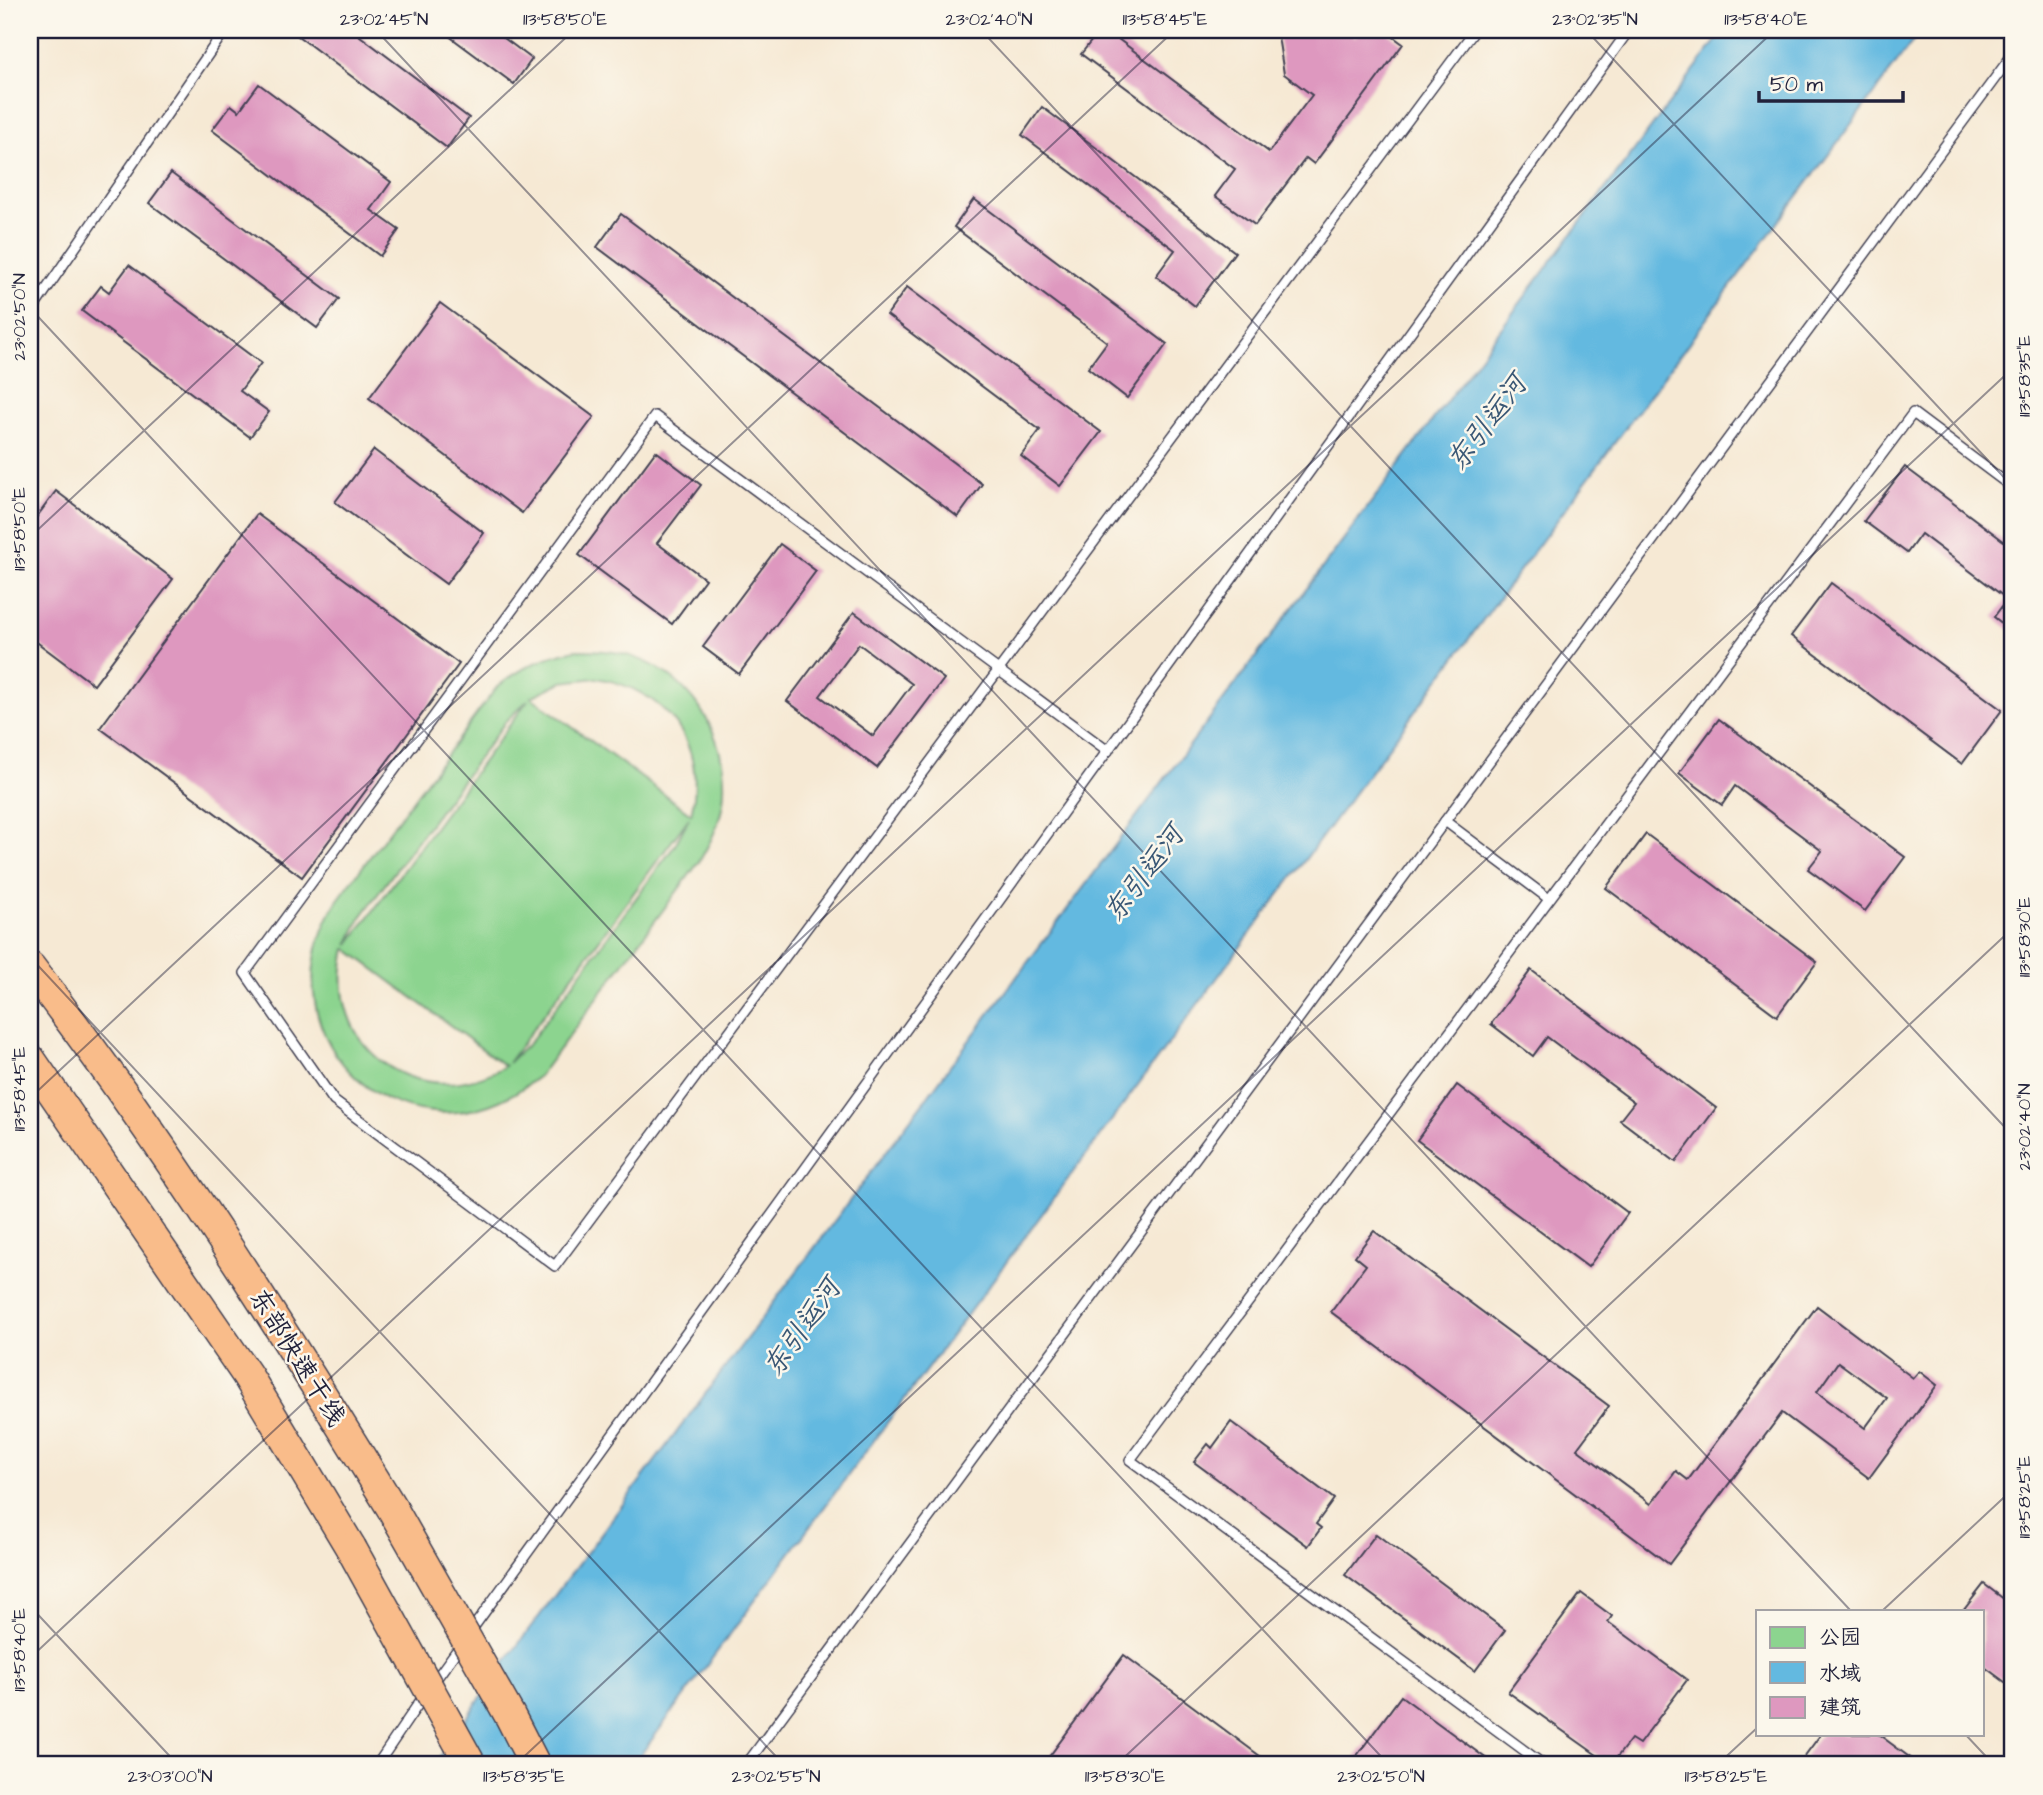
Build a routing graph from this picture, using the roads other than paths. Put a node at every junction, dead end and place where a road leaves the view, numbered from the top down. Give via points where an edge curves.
1 (225, 30) edge
2 (1475, 30) edge
3 (1629, 30) edge
4 (2013, 54) edge
5 (30, 313) edge
6 (2013, 488) edge
7 (998, 670) junction
8 (1108, 751) junction
9 (1445, 821) junction
10 (1549, 899) junction
11 (30, 967) edge
12 (30, 1059) edge
13 (377, 1765) edge
14 (471, 1765) edge
15 (535, 1765) edge
16 (746, 1765) edge
17 (1544, 1765) edge

1 - 5 lane
2 - 7 lane
3 - 8 lane
4 - 9 lane
6 - 10 lane via 1913,413
7 - 7 lane via 654,416 245,973 334,1101 555,1266
7 - 8 lane
8 - 13 lane
9 - 10 lane
9 - 16 lane
10 - 17 lane via 1130,1460
11 - 15 highway, 东部快速干线, bridge via 190,1188 313,1378 393,1510
12 - 14 highway, 东部快速干线, bridge via 247,1375 351,1548

